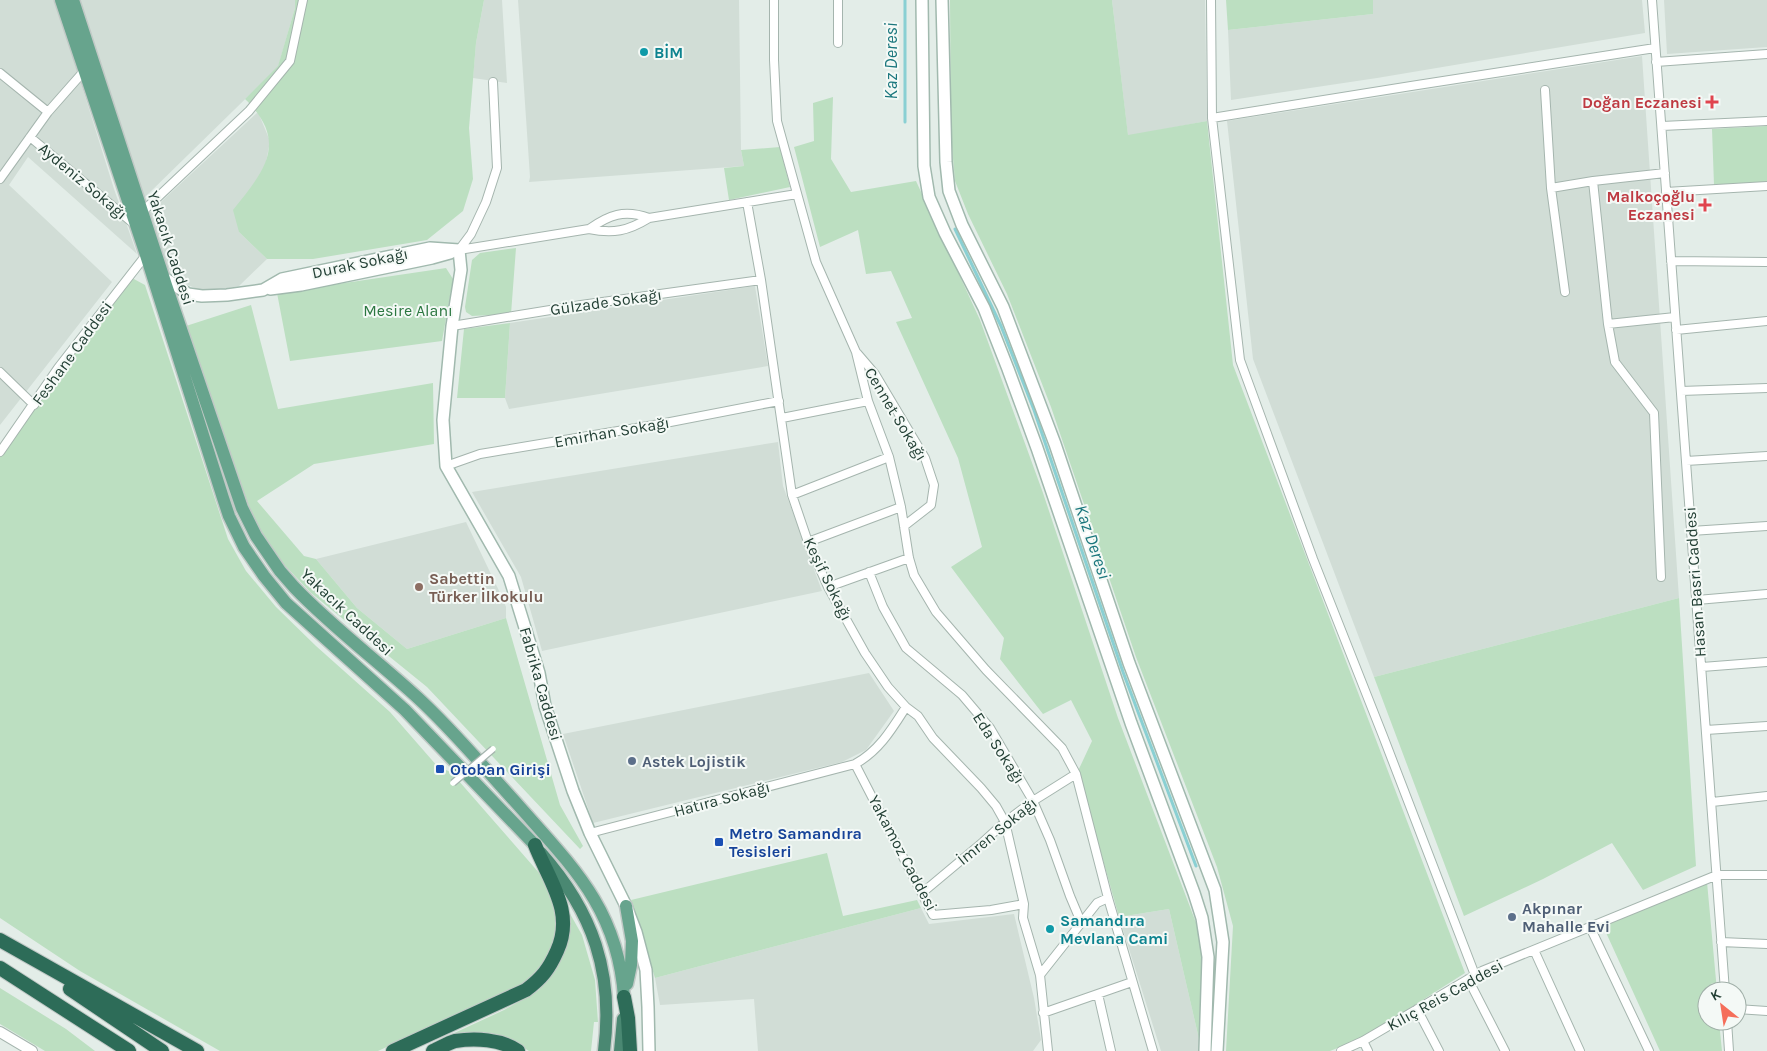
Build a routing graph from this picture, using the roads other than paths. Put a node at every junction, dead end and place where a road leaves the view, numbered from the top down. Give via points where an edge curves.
1 (61, 0) edge
2 (73, 0) edge
3 (303, 0) edge
4 (774, 0) edge
5 (838, 0) edge
6 (922, 0) edge
7 (942, 0) edge
8 (1211, 0) edge
9 (1652, 0) edge
10 (838, 43) dead end
11 (1655, 48) junction
12 (1767, 54) edge
13 (1656, 62) junction
14 (84, 70) junction
15 (0, 73) edge
16 (493, 82) dead end
17 (1545, 90) dead end
18 (48, 112) junction
19 (1212, 118) junction
20 (1767, 121) edge
21 (1662, 126) junction
22 (30, 137) junction
23 (1664, 173) junction
24 (0, 179) edge
25 (1593, 181) junction
26 (1767, 186) edge
27 (1551, 188) junction
28 (1666, 192) junction
29 (797, 194) junction
30 (747, 202) junction
31 (142, 212) junction
32 (649, 218) junction
33 (136, 226) junction
34 (589, 229) junction
35 (459, 250) junction
36 (146, 255) junction
37 (1671, 261) junction
38 (1767, 262) edge
39 (163, 277) junction
40 (761, 280) junction
41 (1565, 292) dead end
42 (1676, 318) junction
43 (1767, 321) edge
44 (1608, 324) junction
45 (452, 326) junction
46 (1676, 330) junction
47 (856, 352) junction
48 (0, 372) edge
49 (1767, 388) edge
50 (1681, 391) junction
51 (778, 400) junction
52 (868, 401) junction
53 (34, 405) junction
54 (782, 418) junction
55 (0, 452) edge
56 (1767, 456) edge
57 (889, 457) junction
58 (1686, 461) junction
59 (446, 466) junction
60 (792, 495) junction
61 (901, 507) junction
62 (904, 526) junction
63 (1767, 526) edge
64 (1691, 531) junction
65 (808, 542) junction
66 (909, 558) junction
67 (869, 572) junction
68 (1662, 577) dead end
69 (828, 587) junction
70 (1767, 594) edge
71 (1696, 600) junction
72 (1767, 662) edge
73 (1702, 667) junction
74 (906, 707) junction
75 (1767, 726) edge
76 (1706, 730) junction
77 (492, 749) dead end
78 (855, 764) junction
79 (1076, 774) junction
80 (453, 783) dead end
81 (1767, 796) edge
82 (1033, 802) junction
83 (1712, 802) junction
84 (1005, 822) junction
85 (590, 834) junction
86 (535, 846) junction
87 (1717, 875) junction
88 (1767, 875) edge
89 (922, 893) junction
90 (1108, 898) junction
91 (1024, 904) junction
92 (626, 906) junction
93 (1081, 922) junction
94 (1590, 927) junction
95 (0, 941) edge
96 (1722, 942) junction
97 (1767, 944) edge
98 (1534, 950) junction
99 (0, 969) edge
100 (1040, 975) junction
101 (1472, 977) junction
102 (1724, 981) edge
103 (1132, 982) junction
104 (1098, 994) junction
105 (624, 997) junction
106 (1417, 1009) junction
107 (1747, 1010) edge
108 (1767, 1011) edge
109 (1043, 1013) junction
110 (1727, 1031) edge
111 (0, 1032) edge
112 (1363, 1041) junction
113 (32, 1051) edge
114 (113, 1051) edge
115 (128, 1051) edge
116 (162, 1051) edge
117 (198, 1051) edge
118 (393, 1051) edge
119 (433, 1051) edge
120 (518, 1051) edge
121 (604, 1051) edge
122 (620, 1051) edge
123 (630, 1051) edge
124 (649, 1051) edge
125 (1048, 1051) edge
126 (1112, 1051) edge
127 (1152, 1051) edge
128 (1205, 1051) edge
129 (1217, 1051) edge
130 (1340, 1051) edge
131 (1368, 1051) edge
132 (1439, 1051) edge
133 (1506, 1051) edge
134 (1580, 1051) edge
135 (1649, 1051) edge
136 (1728, 1051) edge

1 - 14 main road, Yakacık Caddesi
2 - 31 main road, Yakacık Caddesi
3 - 31 street via 290,61 249,111
4 - 29 street via 777,121
5 - 10 street
6 - 128 main road via 924,166 929,197 984,308 1008,369 1128,715 1194,893 1208,956
7 - 129 main road via 949,191 1006,315 1055,444 1132,672 1215,890 1223,942
8 - 19 street
9 - 11 street, Hasan Basri Caddesi
11 - 13 street, Hasan Basri Caddesi
11 - 19 street
12 - 13 street
13 - 21 street, Hasan Basri Caddesi
14 - 18 street
14 - 33 main road, Yakacık Caddesi
15 - 18 street
16 - 35 street via 497,168 486,202 471,234
17 - 27 street
18 - 22 street
19 - 101 street via 1240,360 1312,559 1387,745
20 - 21 street
21 - 23 street, Hasan Basri Caddesi
22 - 24 street
22 - 33 street, Aydeniz Sokağı
23 - 25 street
23 - 28 street, Hasan Basri Caddesi
25 - 27 street
25 - 44 street
26 - 28 street
27 - 41 street
28 - 37 street, Hasan Basri Caddesi
29 - 30 street, Durak Sokağı
29 - 47 street via 816,262
30 - 32 street, Durak Sokağı
30 - 40 street, Keşif Sokağı
31 - 39 main road, Yakacık Caddesi
32 - 34 street, Durak Sokağı via 620,231
32 - 34 street, Durak Sokağı via 635,213 613,215
33 - 36 main road, Yakacık Caddesi
34 - 35 street, Durak Sokağı
35 - 39 main road, Durak Sokağı via 301,285 227,295 188,294
35 - 45 main road, Fabrika Caddesi via 461,270
36 - 53 street, Feshane Caddesi via 58,368
36 - 86 main road, Yakacık Caddesi via 226,507 248,553 286,603 405,710
37 - 38 street
37 - 42 street, Hasan Basri Caddesi
39 - 105 main road, Yakacık Caddesi via 242,508 256,536 298,592 419,699 574,868 596,900 609,928 620,963
40 - 45 street, Gülzade Sokağı
40 - 51 street, Keşif Sokağı
42 - 44 street
42 - 46 street, Hasan Basri Caddesi
43 - 46 street
44 - 68 street via 1615,362 1654,413
45 - 59 main road, Fabrika Caddesi via 443,420
46 - 50 street, Hasan Basri Caddesi
47 - 52 street
47 - 62 street, Cennet Sokağı via 876,374 925,458 934,485 931,504
48 - 53 street
49 - 50 street
50 - 58 street, Hasan Basri Caddesi
51 - 54 street, Keşif Sokağı
51 - 59 street, Emirhan Sokağı via 660,424 480,454
52 - 54 street
52 - 57 street
53 - 55 street, Feshane Caddesi
54 - 60 street, Keşif Sokağı
56 - 58 street
57 - 60 street
57 - 61 street
58 - 64 street, Hasan Basri Caddesi
59 - 85 main road, Fabrika Caddesi via 509,576 545,706
60 - 65 street, Keşif Sokağı
61 - 62 street
61 - 65 street
62 - 66 street
63 - 64 street
64 - 71 street, Hasan Basri Caddesi
65 - 69 street, Keşif Sokağı
66 - 67 street
66 - 79 street via 914,575 936,612 986,670 1062,748
67 - 69 street
67 - 82 street, Eda Sokağı via 883,607 906,648 962,695 990,728
69 - 74 street, Keşif Sokağı via 883,680
70 - 71 street
71 - 73 street, Hasan Basri Caddesi
72 - 73 street
73 - 76 street, Hasan Basri Caddesi
74 - 78 street via 885,740
74 - 84 street, Keşif Sokağı via 918,716 933,738 981,788
75 - 76 street
76 - 83 street, Hasan Basri Caddesi
77 - 80 street, bridge
78 - 85 street, Hatıra Sokağı
78 - 89 street, Yakamoz Caddesi
79 - 82 street, İmren Sokağı
79 - 90 street
81 - 83 street
82 - 84 street, İmren Sokağı
82 - 93 street, Eda Sokağı
83 - 87 street, Hasan Basri Caddesi
84 - 89 street, İmren Sokağı
84 - 91 street, Keşif Sokağı
85 - 92 main road, Fabrika Caddesi
86 - 118 highway via 557,893 564,918 562,940 550,967 541,979 510,999
86 - 121 highway, Yakacık Caddesi via 569,889 596,943 607,1000
87 - 88 street
87 - 94 street, Kılıç Reis Caddesi
87 - 96 street, Hasan Basri Caddesi
89 - 91 street, Yakamoz Caddesi via 932,915 938,916
90 - 93 street via 1097,903
90 - 103 street
91 - 100 street via 1023,918
92 - 105 main road via 632,941
92 - 124 main road, Fabrika Caddesi via 646,970
93 - 100 street
94 - 98 street, Kılıç Reis Caddesi
94 - 135 street
95 - 116 highway
95 - 117 highway
96 - 97 street
96 - 102 street, Hasan Basri Caddesi
98 - 101 street, Kılıç Reis Caddesi
98 - 134 street
99 - 114 highway
99 - 115 highway
100 - 109 street
101 - 106 street, Kılıç Reis Caddesi
101 - 133 street
103 - 104 street
103 - 127 street
104 - 109 street
104 - 126 street
105 - 122 highway, Yakacık Caddesi
105 - 123 highway
106 - 112 street, Kılıç Reis Caddesi
106 - 132 street
107 - 108 street
109 - 125 street
110 - 136 street
111 - 113 street
112 - 130 street, Kılıç Reis Caddesi
112 - 131 street
119 - 120 highway via 454,1041 477,1040 498,1042

